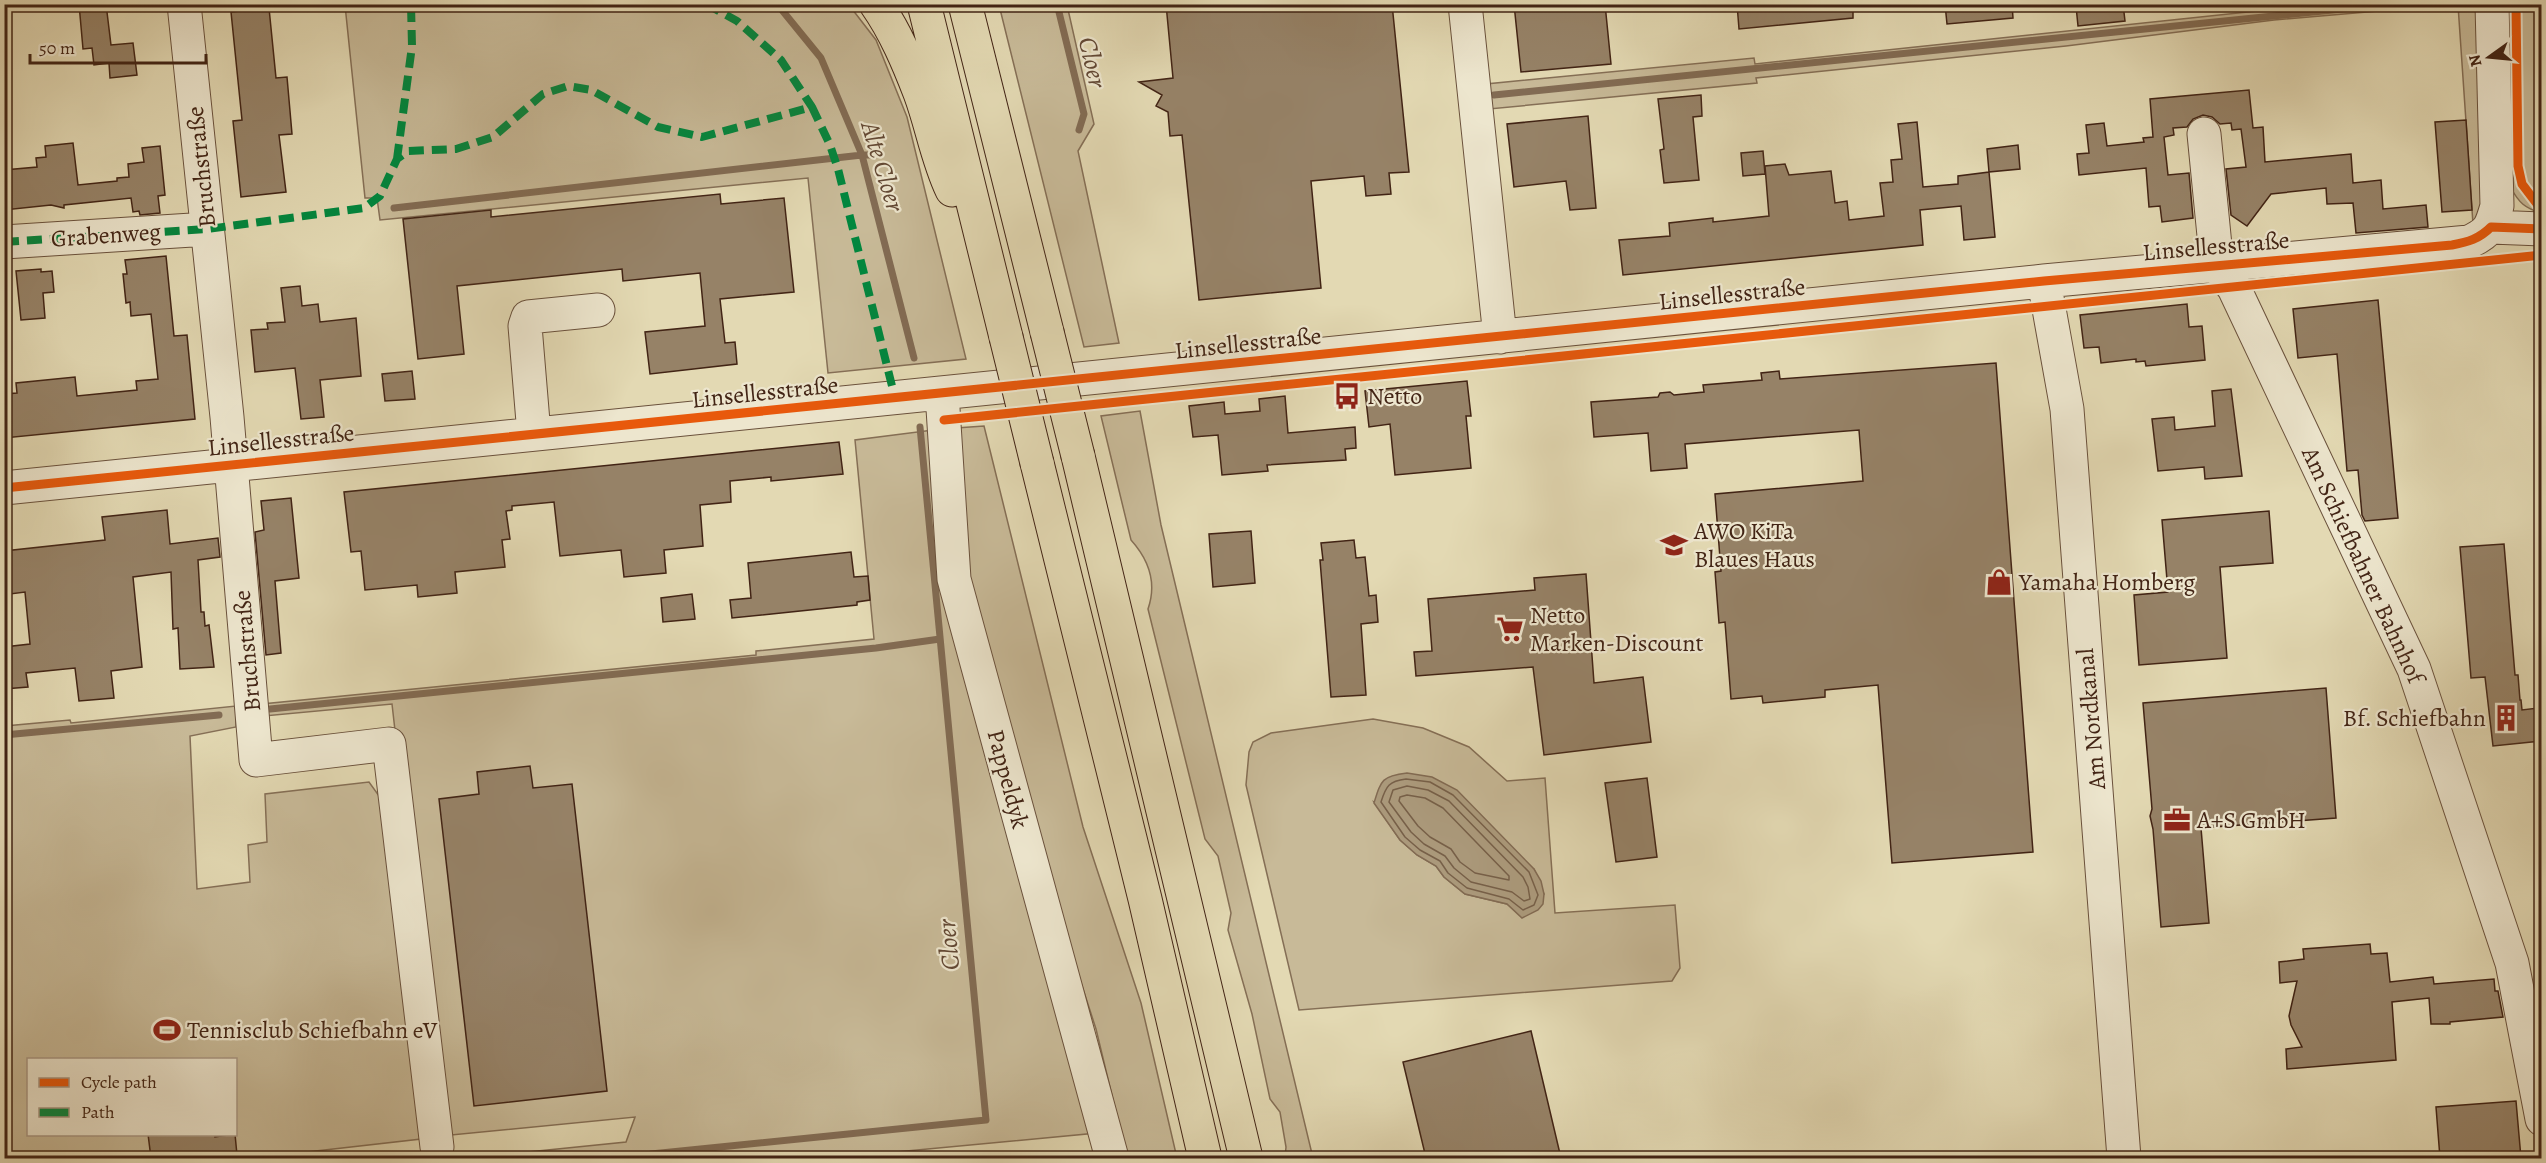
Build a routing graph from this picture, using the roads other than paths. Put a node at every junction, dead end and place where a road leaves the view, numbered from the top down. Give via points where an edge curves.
1 (184, 4) edge
2 (876, 4) edge
3 (924, 4) edge
4 (965, 4) edge
5 (1465, 4) edge
6 (2492, 4) edge
7 (2204, 134) dead end
8 (2491, 227) junction
9 (208, 229) junction
10 (2541, 229) edge
11 (4, 242) edge
12 (2217, 266) junction
13 (989, 267) junction
14 (2044, 281) junction
15 (598, 310) dead end
16 (1500, 337) junction
17 (942, 393) junction
18 (534, 434) junction
19 (231, 465) junction
20 (4, 488) edge
21 (2541, 1119) edge
22 (437, 1147) dead end
23 (1112, 1158) edge
24 (1205, 1158) edge
25 (1246, 1158) edge
26 (2124, 1158) edge

1 - 9 street, Bruchstraße
2 - 13 highway via 892,27 920,93 942,168
3 - 13 highway
4 - 25 highway, bridge
5 - 16 street
6 - 8 street via 2497,206
7 - 12 street, Linsellesstraße
8 - 10 street
8 - 12 street, Linsellesstraße via 2469,242 2452,245
9 - 11 street, Grabenweg
9 - 19 street, Bruchstraße
12 - 14 street, Linsellesstraße
12 - 21 street, Am Schiefbahner Bahnhof via 2234,288 2414,669 2512,963
13 - 24 highway, bridge
14 - 16 street, Linsellesstraße
14 - 26 street, Am Nordkanal via 2067,409
15 - 18 street via 528,317 525,326
16 - 17 street, Linsellesstraße
17 - 18 street, Linsellesstraße
17 - 23 street, Pappeldyk via 954,579
18 - 19 street, Linsellesstraße
19 - 20 street, Linsellesstraße
19 - 22 street, Bruchstraße via 256,760 389,744

